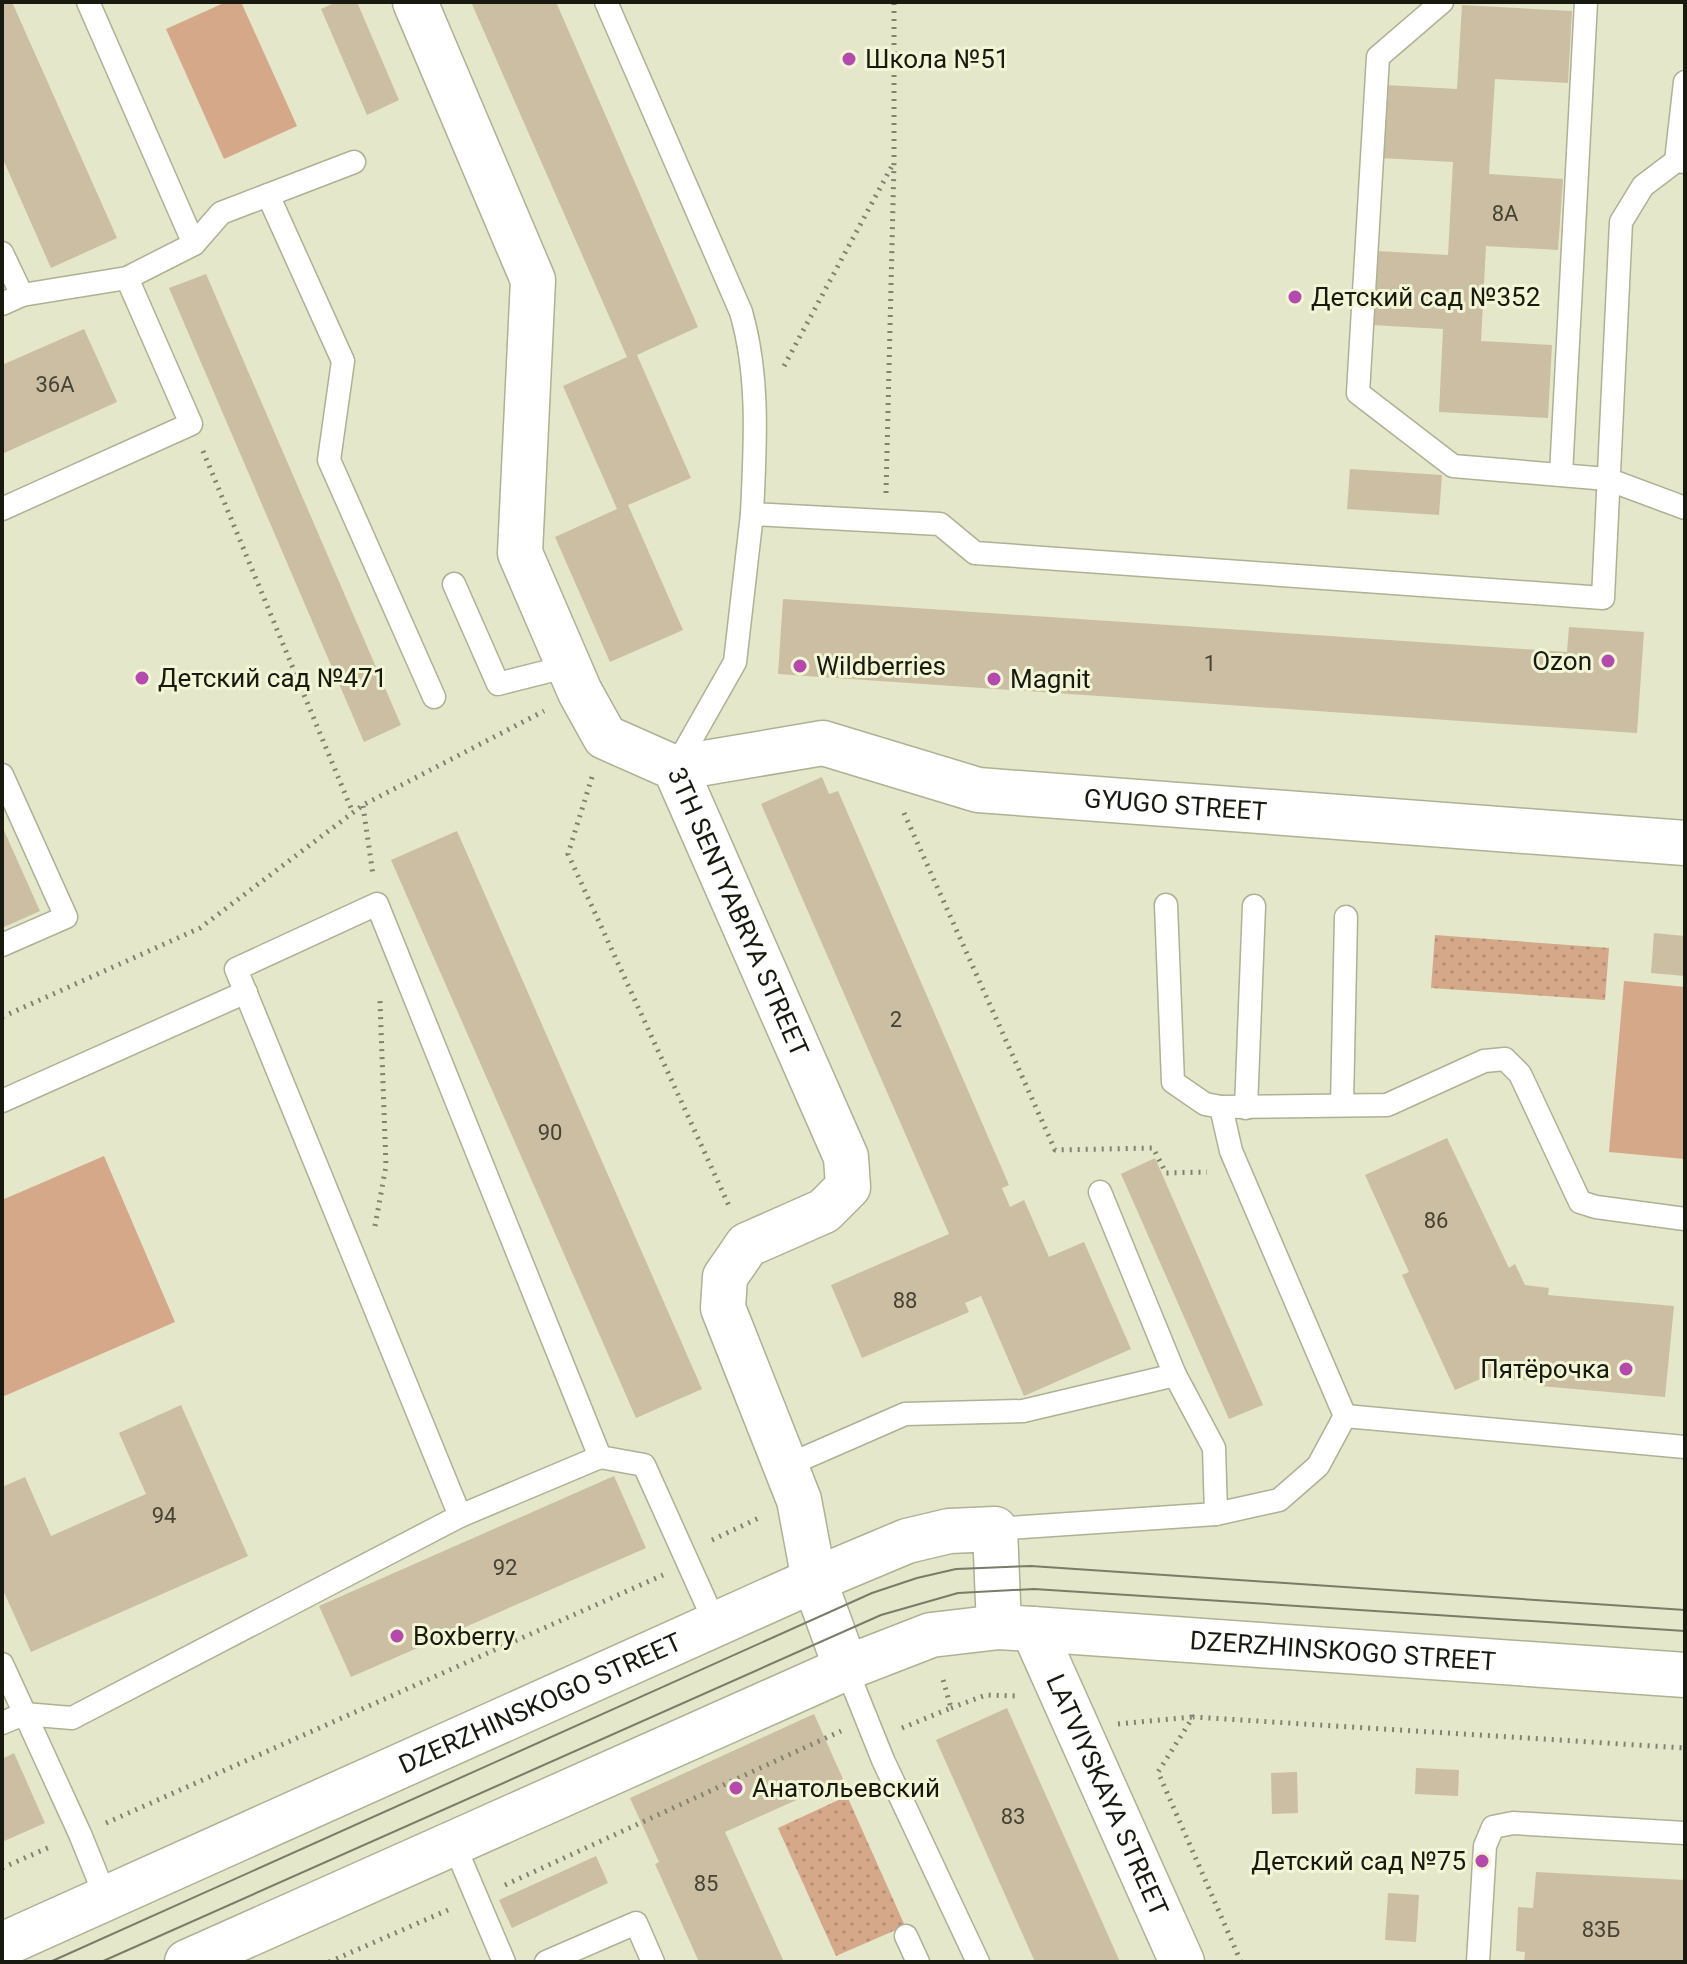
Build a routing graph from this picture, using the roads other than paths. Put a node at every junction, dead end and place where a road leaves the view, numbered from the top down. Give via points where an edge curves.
1 (88, 2) edge
2 (415, 2) edge
3 (606, 2) edge
4 (1442, 2) edge
5 (1586, 2) edge
6 (1685, 82) edge
7 (354, 162) dead end
8 (1681, 162) edge
9 (268, 195) junction
10 (194, 244) junction
11 (2, 253) edge
12 (127, 278) junction
13 (12, 300) edge
14 (1561, 474) junction
15 (1607, 479) junction
16 (1685, 508) edge
17 (2, 509) edge
18 (752, 514) junction
19 (454, 584) dead end
20 (574, 679) junction
21 (434, 697) dead end
22 (675, 768) junction
23 (2, 775) edge
24 (1685, 843) edge
25 (1166, 905) dead end
26 (1254, 906) dead end
27 (1346, 917) dead end
28 (2, 945) edge
29 (246, 992) junction
30 (2, 1101) edge
31 (1342, 1105) junction
32 (1221, 1107) junction
33 (1246, 1108) junction
34 (1100, 1192) dead end
35 (1685, 1219) edge
36 (1175, 1375) junction
37 (1345, 1416) junction
38 (1685, 1447) edge
39 (600, 1457) junction
40 (793, 1483) junction
41 (1216, 1514) junction
42 (460, 1516) junction
43 (995, 1529) junction
44 (814, 1580) junction
45 (716, 1625) junction
46 (1016, 1628) junction
47 (2, 1664) edge
48 (846, 1668) junction
49 (1685, 1675) edge
50 (24, 1714) junction
51 (2, 1723) edge
52 (1685, 1833) edge
53 (453, 1842) junction
54 (106, 1898) junction
55 (906, 1936) dead end
56 (2, 1945) edge
57 (187, 1962) edge
58 (504, 1962) edge
59 (546, 1962) edge
60 (653, 1962) edge
61 (918, 1962) edge
62 (978, 1962) edge
63 (1182, 1962) edge
64 (1478, 1962) edge

1 - 10 lane
2 - 20 street via 533,280 520,553
3 - 18 lane via 741,312 751,347 756,419
4 - 14 lane via 1378,57 1358,393 1453,466
5 - 14 lane
6 - 8 lane
7 - 9 lane
8 - 15 lane via 1643,186 1621,222
9 - 10 lane via 221,213
9 - 21 lane via 343,361 329,460
10 - 12 lane
11 - 13 lane
12 - 13 lane
12 - 17 lane via 191,424
14 - 15 lane
15 - 16 lane
15 - 18 lane via 1603,598 975,553 940,524
18 - 22 lane via 735,662
19 - 20 lane via 498,684
20 - 22 street, 3TH SENTYABRYA STREET via 605,737
22 - 24 street, GYUGO STREET via 823,743 978,790
22 - 40 street, 3TH SENTYABRYA STREET via 846,1157 848,1187 824,1211 747,1245 725,1277 723,1308
23 - 28 lane via 66,917
25 - 32 lane via 1173,1082 1205,1104
26 - 33 lane
27 - 31 lane
29 - 30 lane
29 - 39 lane via 236,969 377,904
29 - 42 lane
31 - 33 lane
31 - 35 lane via 1387,1105 1484,1061 1505,1059 1520,1074 1580,1202
32 - 33 lane
32 - 37 lane via 1231,1151
34 - 36 lane
36 - 40 lane via 1023,1411 905,1414
36 - 41 lane via 1214,1448
37 - 38 lane
37 - 41 lane via 1318,1466 1279,1500
39 - 42 lane
39 - 45 lane via 644,1465
40 - 44 street
41 - 43 lane
42 - 50 lane via 72,1718
43 - 44 street, DZERZHINSKOGO STREET via 949,1531 907,1541
43 - 46 street
44 - 45 street, DZERZHINSKOGO STREET
44 - 48 street
45 - 54 street, DZERZHINSKOGO STREET
46 - 48 street, DZERZHINSKOGO STREET via 931,1635
46 - 49 street, DZERZHINSKOGO STREET
46 - 63 street, LATVIYSKAYA STREET
47 - 50 lane
48 - 53 street, DZERZHINSKOGO STREET
48 - 62 lane
50 - 51 lane
50 - 54 lane
52 - 64 lane via 1513,1823 1493,1827 1485,1846
53 - 57 street, DZERZHINSKOGO STREET
53 - 58 lane
54 - 56 street, DZERZHINSKOGO STREET
55 - 61 lane
59 - 60 lane via 636,1923

